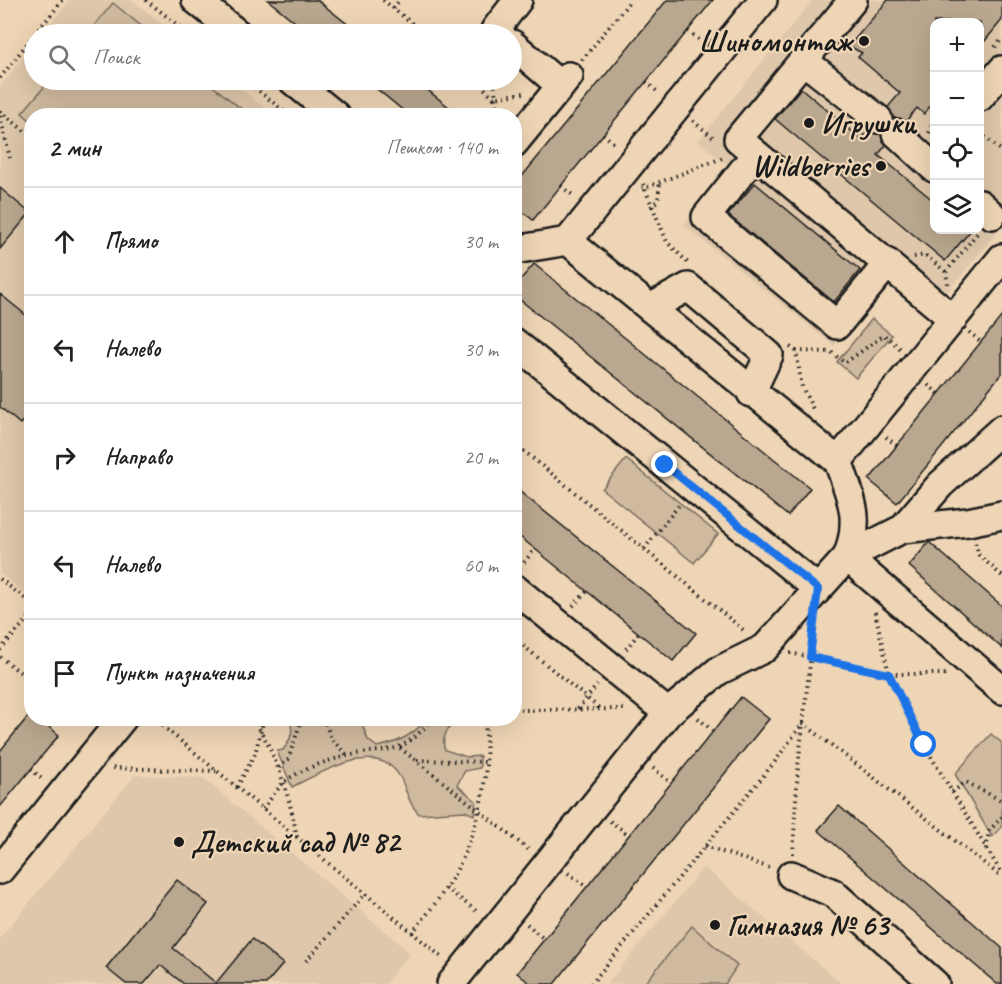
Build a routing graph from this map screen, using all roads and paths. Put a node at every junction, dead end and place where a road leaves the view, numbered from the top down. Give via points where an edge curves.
1 (63, 0) edge
2 (146, 0) edge
3 (195, 0) edge
4 (383, 0) edge
5 (400, 0) edge
6 (518, 0) edge
7 (631, 0) edge
8 (763, 0) edge
9 (853, 0) edge
10 (393, 8) junction
11 (44, 24) edge
12 (176, 24) edge
13 (225, 24) edge
14 (413, 24) edge
15 (500, 24) edge
16 (24, 49) edge
17 (522, 51) edge
18 (804, 60) junction
19 (1002, 70) edge
20 (0, 78) edge
21 (565, 81) junction
22 (258, 90) edge
23 (304, 90) edge
24 (486, 90) edge
25 (494, 90) edge
26 (984, 92) edge
27 (494, 98) junction
28 (676, 107) junction
29 (280, 108) edge
30 (326, 108) edge
31 (496, 108) edge
32 (0, 111) edge
33 (0, 116) edge
34 (24, 130) edge
35 (522, 133) edge
36 (984, 136) edge
37 (741, 148) junction
38 (1002, 151) edge
39 (10, 158) dead end
40 (930, 158) edge
41 (660, 181) junction
42 (635, 194) dead end
43 (651, 207) dead end
44 (986, 209) edge
45 (568, 241) junction
46 (522, 249) edge
47 (1002, 258) edge
48 (888, 263) junction
49 (650, 308) junction
50 (953, 319) junction
51 (522, 348) edge
52 (796, 351) dead end
53 (917, 363) junction
54 (751, 393) junction
55 (1002, 429) edge
56 (522, 450) edge
57 (838, 461) junction
58 (693, 487) junction
59 (1002, 514) edge
60 (968, 522) junction
61 (902, 529) junction
62 (535, 549) dead end
63 (644, 549) junction
64 (522, 564) edge
65 (857, 565) junction
66 (1002, 576) edge
67 (0, 579) edge
68 (818, 589) junction
69 (522, 595) edge
70 (24, 598) edge
71 (24, 623) edge
72 (522, 645) edge
73 (765, 648) junction
74 (0, 650) edge
75 (0, 657) edge
76 (810, 657) junction
77 (24, 673) edge
78 (889, 674) junction
79 (994, 682) edge
80 (600, 709) junction
81 (522, 710) edge
82 (665, 711) junction
83 (803, 723) junction
84 (117, 726) edge
85 (162, 726) edge
86 (259, 726) edge
87 (263, 726) edge
88 (299, 726) edge
89 (327, 726) edge
90 (426, 726) edge
91 (483, 726) edge
92 (262, 732) junction
93 (400, 748) junction
94 (348, 756) junction
95 (415, 760) junction
96 (485, 762) junction
97 (84, 767) junction
98 (279, 768) junction
99 (217, 771) junction
100 (284, 782) junction
101 (237, 787) junction
102 (952, 792) junction
103 (1002, 801) edge
104 (263, 809) junction
105 (479, 812) junction
106 (1002, 817) edge
107 (297, 838) junction
108 (705, 846) junction
109 (986, 849) junction
110 (547, 864) junction
111 (0, 870) edge
112 (791, 875) junction
113 (1002, 876) edge
114 (446, 888) junction
115 (365, 894) junction
116 (497, 927) junction
117 (412, 933) junction
118 (306, 961) dead end
119 (455, 978) edge
120 (591, 984) edge
121 (935, 984) edge

1 - 11 path
2 - 12 path
3 - 13 lane
4 - 10 path
5 - 10 path
6 - 15 lane
7 - 21 path
8 - 28 lane
9 - 18 lane
10 - 14 path
16 - 20 path
17 - 21 lane
18 - 37 lane
18 - 40 lane
19 - 26 lane
21 - 35 lane
22 - 29 path
23 - 30 lane
24 - 27 path
25 - 27 path
27 - 31 path
28 - 37 path
28 - 45 lane
32 - 34 path
33 - 39 path
36 - 38 path
37 - 41 path via 720,160
37 - 48 lane
37 - 48 lane via 706,217 837,325
41 - 42 path
41 - 43 path via 658,200
44 - 50 path via 946,272
45 - 46 lane
45 - 49 lane
47 - 50 lane
48 - 50 lane
49 - 54 lane
49 - 54 lane via 688,287 769,356
50 - 53 lane
51 - 58 lane
52 - 53 path via 831,352 844,363 884,335
53 - 57 lane
54 - 57 lane
55 - 61 lane via 940,485
56 - 63 path
57 - 65 lane via 855,512
58 - 63 path
58 - 68 lane
59 - 60 lane
60 - 61 lane
60 - 66 path via 979,555
61 - 65 lane
62 - 64 path
63 - 73 path
65 - 68 lane
65 - 78 path
65 - 79 lane
67 - 70 path
68 - 73 lane
68 - 76 path
69 - 82 lane
71 - 74 path
72 - 80 path
73 - 76 path
73 - 82 lane via 718,671
75 - 77 path
76 - 78 path
76 - 83 path
78 - 79 path
78 - 102 path
80 - 81 path
80 - 82 path
82 - 110 lane
83 - 108 path
83 - 112 path
83 - 113 path
84 - 97 lane
85 - 99 path
86 - 92 path
87 - 92 path
88 - 98 path via 288,760
89 - 94 path via 331,739
90 - 93 path
91 - 96 path
92 - 98 path
92 - 101 path
93 - 94 path
93 - 95 path
94 - 100 path
95 - 96 path
95 - 105 path
96 - 105 path
97 - 99 path
97 - 111 lane
98 - 100 path
99 - 101 path
100 - 104 path
100 - 107 path
101 - 104 path
102 - 103 path via 966,782
102 - 109 path
104 - 107 path
105 - 110 path
105 - 114 path via 462,860
106 - 109 path via 989,831
107 - 115 path
108 - 112 path
108 - 120 path
109 - 113 path
110 - 116 lane
112 - 121 lane via 833,893
114 - 116 path
114 - 117 path
115 - 117 path
115 - 118 path
116 - 119 lane
117 - 119 path

